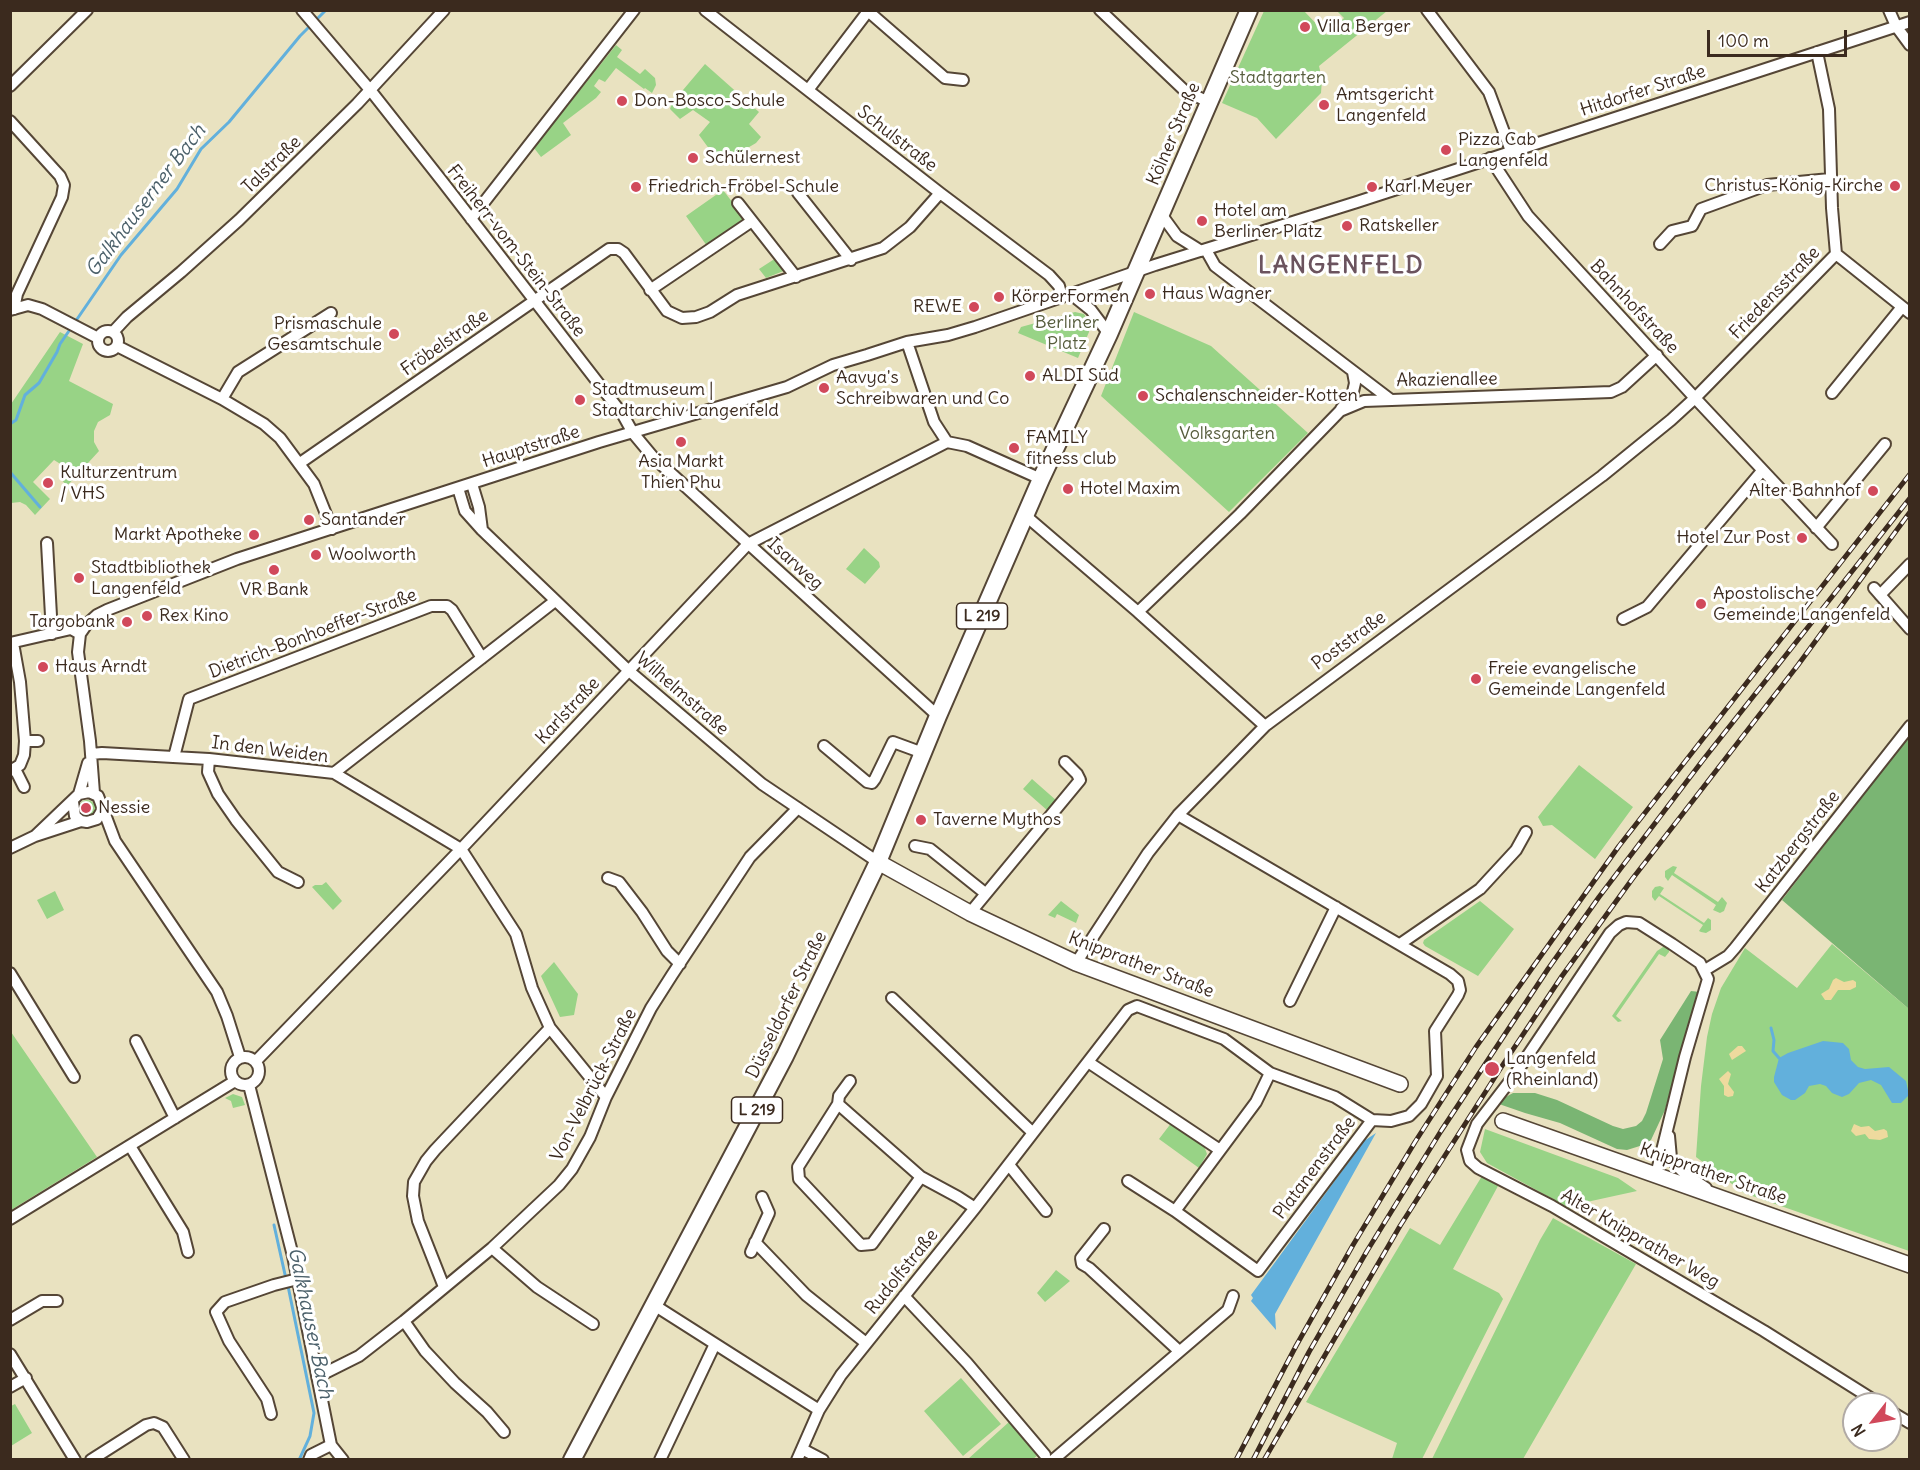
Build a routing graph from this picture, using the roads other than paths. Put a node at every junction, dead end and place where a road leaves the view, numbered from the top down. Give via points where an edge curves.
1 (87, 10) edge
2 (444, 10) edge
3 (634, 10) edge
4 (705, 10) edge
5 (1101, 10) edge
6 (1249, 10) edge
7 (1427, 10) edge
8 (1889, 10) edge
9 (869, 11) edge
10 (305, 14) edge
11 (1910, 22) edge
12 (1896, 26) junction
13 (1910, 45) edge
14 (1817, 52) junction
15 (963, 80) dead end
16 (10, 86) edge
17 (808, 90) junction
18 (371, 91) junction
19 (1209, 102) junction
20 (10, 121) edge
21 (1511, 151) junction
22 (1490, 158) junction
23 (1830, 179) junction
24 (798, 193) dead end
25 (940, 193) junction
26 (738, 203) dead end
27 (1161, 214) junction
28 (471, 219) junction
29 (752, 221) junction
30 (1660, 244) dead end
31 (1203, 250) junction
32 (1836, 254) junction
33 (851, 260) junction
34 (1136, 272) junction
35 (796, 277) junction
36 (650, 290) junction
37 (1067, 296) junction
38 (535, 301) junction
39 (12, 309) edge
40 (1906, 310) edge
41 (331, 313) dead end
42 (113, 332) junction
43 (1109, 334) junction
44 (98, 338) junction
45 (907, 342) junction
46 (117, 346) junction
47 (1657, 355) junction
48 (1353, 372) junction
49 (1832, 393) dead end
50 (1695, 398) junction
51 (222, 399) junction
52 (1391, 400) junction
53 (1340, 411) junction
54 (633, 433) junction
55 (947, 442) junction
56 (1885, 444) dead end
57 (300, 463) junction
58 (1762, 471) junction
59 (1041, 479) junction
60 (472, 484) junction
61 (458, 488) junction
62 (1026, 516) junction
63 (1816, 528) junction
64 (332, 529) junction
65 (482, 530) junction
66 (47, 543) dead end
67 (748, 544) junction
68 (1832, 544) dead end
69 (1910, 564) edge
70 (555, 601) junction
71 (1138, 612) junction
72 (1623, 619) dead end
73 (1910, 629) edge
74 (52, 634) junction
75 (80, 634) junction
76 (12, 643) edge
77 (482, 658) junction
78 (629, 671) junction
79 (938, 716) junction
80 (1265, 726) junction
81 (1910, 726) edge
82 (25, 741) junction
83 (38, 741) dead end
84 (824, 746) dead end
85 (923, 753) junction
86 (91, 754) junction
87 (174, 758) junction
88 (209, 759) junction
89 (1065, 762) dead end
90 (13, 770) edge
91 (334, 773) junction
92 (24, 787) dead end
93 (94, 793) junction
94 (76, 798) junction
95 (798, 808) junction
96 (103, 809) junction
97 (1178, 815) junction
98 (84, 822) junction
99 (1526, 832) dead end
100 (35, 836) junction
101 (115, 841) junction
102 (915, 846) dead end
103 (10, 848) edge
104 (461, 849) junction
105 (878, 862) junction
106 (608, 878) dead end
107 (298, 882) dead end
108 (985, 893) junction
109 (1336, 907) junction
110 (970, 913) junction
111 (1401, 944) junction
112 (1076, 963) junction
113 (680, 964) junction
114 (1705, 970) junction
115 (10, 973) edge
116 (892, 998) dead end
117 (1290, 1001) dead end
118 (550, 1028) junction
119 (136, 1041) dead end
120 (240, 1057) junction
121 (256, 1061) junction
122 (1088, 1062) junction
123 (1270, 1074) junction
124 (74, 1077) dead end
125 (235, 1081) junction
126 (850, 1081) dead end
127 (1400, 1084) dead end
128 (249, 1085) junction
129 (606, 1097) junction
130 (838, 1104) junction
131 (1046, 1113) joint
132 (175, 1118) junction
133 (1372, 1120) junction
134 (1503, 1121) dead end
135 (1668, 1127) junction
136 (1032, 1132) junction
137 (130, 1146) junction
138 (1220, 1150) junction
139 (1009, 1166) junction
140 (1656, 1175) junction
141 (921, 1177) junction
142 (1128, 1181) dead end
143 (762, 1197) dead end
144 (1721, 1198) junction
145 (975, 1208) junction
146 (1046, 1211) dead end
147 (1175, 1211) junction
148 (10, 1219) edge
149 (1104, 1229) dead end
150 (492, 1248) junction
151 (188, 1252) dead end
152 (1910, 1265) edge
153 (298, 1279) junction
154 (444, 1287) junction
155 (904, 1296) junction
156 (1233, 1296) dead end
157 (57, 1300) dead end
158 (654, 1305) junction
159 (10, 1320) edge
160 (404, 1321) junction
161 (593, 1324) dead end
162 (866, 1343) junction
163 (715, 1344) junction
164 (1179, 1351) junction
165 (10, 1354) edge
166 (317, 1377) junction
167 (26, 1378) junction
168 (10, 1387) edge
169 (1861, 1392) edge
170 (819, 1410) junction
171 (271, 1414) dead end
172 (504, 1432) dead end
173 (331, 1445) junction
174 (800, 1454) edge
175 (1049, 1457) edge
176 (75, 1460) edge
177 (91, 1460) edge
178 (184, 1460) edge
179 (309, 1460) edge
180 (343, 1460) edge
181 (572, 1460) edge
182 (660, 1460) edge
183 (823, 1460) edge

1 - 16 street
2 - 18 street, Talstraße
3 - 28 street
4 - 17 street, Schulstraße
5 - 19 street via 1185,91
6 - 19 main road, Kölner Straße / L 219
7 - 21 street via 1488,92
8 - 12 street
9 - 15 street via 945,78
9 - 17 street
10 - 18 street, Freiherr-vom-Stein-Straße
11 - 12 street, Hitdorfer Straße
12 - 13 street
12 - 14 street, Hitdorfer Straße
14 - 21 street, Hitdorfer Straße
14 - 23 street, Friedensstraße via 1830,110
17 - 25 street, Schulstraße
18 - 28 street, Freiherr-vom-Stein-Straße
18 - 42 street, Talstraße via 239,220
19 - 27 main road, Kölner Straße / L 219
20 - 39 street via 64,185
21 - 22 street, Hitdorfer Straße
22 - 31 street, Hauptstraße
22 - 47 street, Bahnhofstraße via 1528,216
23 - 30 street via 1767,185 1701,209 1692,225 1672,231
23 - 32 street, Friedensstraße
24 - 33 street
25 - 33 street via 890,245
25 - 37 street, Schulstraße via 1049,275
26 - 29 street
27 - 31 street via 1177,236
27 - 34 main road, Kölner Straße / L 219
28 - 38 street, Freiherr-vom-Stein-Straße
29 - 35 street
29 - 36 street
31 - 34 street, Hauptstraße
31 - 48 street, Akazienallee via 1215,266
32 - 40 street
32 - 50 street, Friedensstraße
33 - 35 street
34 - 37 street, Hauptstraße
34 - 43 main road, Düsseldorfer Straße / L 219
35 - 36 street via 737,295 710,312 689,318 667,311
36 - 38 street, Fröbelstraße via 624,253 609,249
37 - 43 street via 1091,310
37 - 45 street, Hauptstraße via 955,333
38 - 54 street, Freiherr-vom-Stein-Straße
38 - 57 street, Fröbelstraße
39 - 44 street via 28,305 42,309
40 - 49 street
41 - 51 street via 238,372
42 - 44 street via 105,331
42 - 46 street via 118,338
43 - 59 main road, Düsseldorfer Straße / L 219
44 - 46 street via 106,351
45 - 54 street, Hauptstraße via 833,365 787,387
45 - 55 street via 934,422
46 - 51 street
47 - 50 street, Bahnhofstraße
47 - 52 street, Akazienallee via 1611,392
48 - 52 street, Akazienallee
48 - 53 street via 1352,396
50 - 58 street, Bahnhofstraße
50 - 80 street, Poststraße via 1602,476
51 - 57 street via 264,424
52 - 53 street via 1364,401
53 - 71 street
54 - 60 street, Hauptstraße
54 - 67 street, Isarweg via 653,457
55 - 59 street via 967,446
55 - 67 street, Karlstraße
56 - 63 street
57 - 64 street via 314,484
58 - 63 street, Bahnhofstraße
58 - 72 street via 1647,607
59 - 62 main road, Düsseldorfer Straße / L 219
60 - 61 street, Hauptstraße
60 - 65 street
61 - 64 street, Hauptstraße
61 - 65 street, Wilhelmstraße via 465,511
62 - 71 street
62 - 79 main road, Düsseldorfer Straße / L 219
63 - 68 street, Bahnhofstraße
64 - 75 street, Hauptstraße via 237,559 107,610
65 - 70 street, Wilhelmstraße
66 - 74 street
67 - 78 street, Karlstraße
67 - 79 street, Isarweg
69 - 73 street via 1877,592
70 - 77 street
70 - 78 street, Wilhelmstraße
71 - 80 street
74 - 75 street via 71,629
74 - 76 street
75 - 86 street via 79,666
76 - 82 street
77 - 87 street, Dietrich-Bonhoeffer-Straße via 452,610 431,606 189,699
77 - 91 street
78 - 95 street, Wilhelmstraße via 762,784
78 - 104 street, Karlstraße
79 - 85 main road, Düsseldorfer Straße / L 219
80 - 97 street, Poststraße
81 - 114 street, Katzbergstraße via 1736,948
82 - 83 street
82 - 90 street via 20,765
84 - 85 street via 872,783 893,742
85 - 105 main road, Düsseldorfer Straße / L 219
86 - 87 street, In den Weiden
86 - 93 street
86 - 94 street
87 - 88 street, In den Weiden
88 - 91 street, In den Weiden
88 - 107 street via 208,772 236,820 278,872
89 - 108 street via 1080,780
90 - 92 street
91 - 104 street, In den Weiden
93 - 94 street via 85,792
93 - 96 street
94 - 98 street via 75,816
94 - 100 street
95 - 105 street, Wilhelmstraße
95 - 113 street, Von-Velbrück-Straße via 750,857
96 - 98 street via 97,819
96 - 101 street
97 - 109 street
97 - 112 street, Poststraße via 1148,853
98 - 100 street
98 - 101 street
99 - 111 street via 1516,850 1480,889
100 - 103 street
101 - 120 street via 217,992
102 - 108 street via 930,849
104 - 118 street via 516,934 532,988
104 - 121 street, Karlstraße
105 - 110 main road, Knipprather Straße
105 - 158 main road, Düsseldorfer Straße / L 219 via 785,1056
106 - 113 street via 619,882
108 - 110 street
109 - 111 street
109 - 117 street
110 - 112 main road, Knipprather Straße
111 - 133 street via 1455,977 1460,990 1435,1031 1437,1076 1421,1104 1409,1116 1391,1122
112 - 127 main road, Knipprather Straße
113 - 129 street, Von-Velbrück-Straße via 651,1008
114 - 135 street via 1706,990 1690,1035
114 - 169 street, Alter Knipprather Weg via 1646,927 1632,922 1618,925 1477,1124 1467,1150 1470,1161 1757,1326
115 - 124 street
116 - 136 street
118 - 129 street
118 - 154 street via 435,1150 414,1182 418,1221
119 - 132 street
120 - 121 street
120 - 125 street via 232,1066
121 - 128 street via 259,1075
122 - 123 street, Platanenstraße via 1128,1010 1137,1006 1224,1040
122 - 131 street, Platanenstraße
122 - 138 street
123 - 133 street, Platanenstraße via 1335,1097
123 - 138 street via 1256,1102
125 - 128 street
125 - 132 street
126 - 130 street
128 - 153 street
129 - 150 street, Von-Velbrück-Straße via 590,1137 566,1177
130 - 141 street
130 - 141 street via 798,1167 799,1179 861,1245 872,1244
131 - 136 street, Rudolfstraße
132 - 137 street
133 - 147 street, Platanenstraße via 1258,1271
134 - 140 main road, Knipprather Straße
135 - 140 street
135 - 144 street via 1671,1158 1676,1166
136 - 139 street, Rudolfstraße
137 - 148 street
137 - 151 street via 183,1232
138 - 147 street
139 - 145 street, Rudolfstraße
139 - 146 street
140 - 144 main road, Knipprather Straße
141 - 145 street
142 - 147 street
143 - 162 street via 769,1213 753,1247
144 - 152 main road, Knipprather Straße
145 - 155 street, Rudolfstraße
149 - 164 street via 1081,1258 1082,1264
150 - 154 street, Von-Velbrück-Straße
150 - 161 street via 537,1287
153 - 166 street
153 - 171 street via 225,1302 216,1312 229,1341 267,1399
154 - 160 street, Von-Velbrück-Straße
155 - 162 street, Rudolfstraße
155 - 175 street
156 - 164 street via 1228,1310
157 - 159 street via 42,1301
158 - 163 street
158 - 181 main road, Düsseldorfer Straße / L 219
160 - 166 street, Von-Velbrück-Straße via 359,1356
160 - 172 street via 425,1351
162 - 170 street, Rudolfstraße
163 - 170 street
163 - 182 street
164 - 175 street
165 - 167 street
166 - 173 street
167 - 168 street
167 - 176 street
170 - 174 street, Rudolfstraße
173 - 179 street via 311,1455
173 - 180 street
174 - 183 street
177 - 178 street via 154,1423 163,1427

